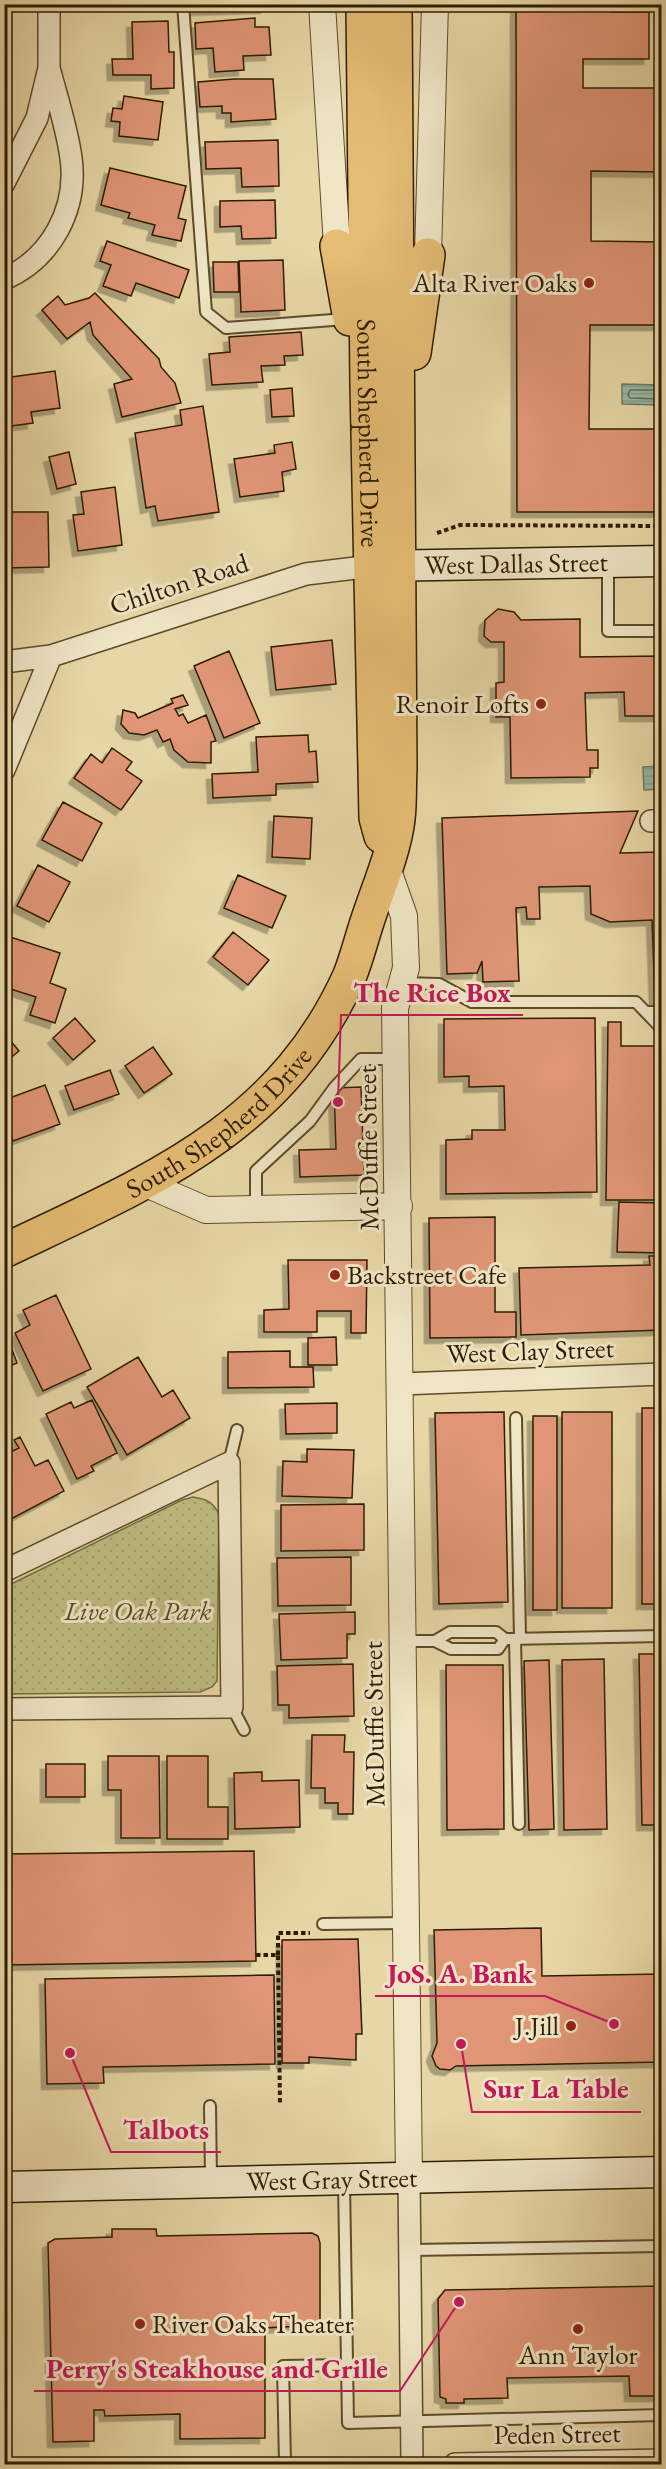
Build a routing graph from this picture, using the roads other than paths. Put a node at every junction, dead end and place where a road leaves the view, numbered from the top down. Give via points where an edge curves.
1 (49, 4) edge
2 (183, 4) edge
3 (322, 4) edge
4 (363, 4) edge
5 (395, 4) edge
6 (435, 4) edge
7 (49, 68) junction
8 (4, 183) edge
9 (337, 246) joint
10 (428, 255) joint
11 (4, 279) edge
12 (350, 319) junction
13 (367, 385) junction
14 (398, 456) junction
15 (662, 561) edge
16 (608, 562) junction
17 (385, 565) junction
18 (662, 631) edge
19 (51, 656) junction
20 (4, 662) edge
21 (4, 770) edge
22 (387, 862) junction
23 (402, 983) junction
24 (646, 1012) junction
25 (662, 1012) edge
26 (662, 1029) edge
27 (396, 1059) junction
28 (144, 1183) junction
29 (399, 1206) junction
30 (256, 1209) junction
31 (4, 1251) edge
32 (662, 1374) edge
33 (401, 1384) junction
34 (516, 1418) dead end
35 (237, 1430) dead end
36 (230, 1462) junction
37 (4, 1570) edge
38 (662, 1636) edge
39 (513, 1639) junction
40 (403, 1641) junction
41 (435, 1641) junction
42 (232, 1707) junction
43 (4, 1709) edge
44 (244, 1730) dead end
45 (519, 1824) dead end
46 (406, 1923) junction
47 (323, 1924) road end
48 (210, 2106) dead end
49 (662, 2172) edge
50 (409, 2178) junction
51 (344, 2179) junction
52 (211, 2183) junction
53 (4, 2187) edge
54 (662, 2246) edge
55 (410, 2250) junction
56 (347, 2365) junction
57 (662, 2415) edge
58 (412, 2421) junction
59 (662, 2460) edge
60 (285, 2464) edge
61 (412, 2464) edge
62 (455, 2464) edge
63 (538, 2464) edge

1 - 7 street
2 - 12 lane via 206,312 226,328
3 - 9 street
4 - 13 main road, South Shepherd Drive
5 - 14 main road, South Shepherd Drive
6 - 10 street
7 - 8 street via 37,118
7 - 11 street via 72,160 71,194 61,225 42,254
9 - 12 main road
10 - 14 main road
12 - 13 main road
13 - 17 main road, South Shepherd Drive
14 - 17 main road, South Shepherd Drive
15 - 16 main road, West Dallas Street
16 - 17 main road, West Dallas Street
16 - 18 lane via 608,631
17 - 19 street, Chilton Road via 306,574
17 - 22 main road, South Shepherd Drive via 376,818
19 - 20 street, Chilton Road
19 - 21 street
22 - 23 street, McDuffie Street via 404,916 406,968
22 - 28 main road, South Shepherd Drive via 350,974 329,1015 298,1060 253,1111 202,1150
23 - 24 lane via 439,984 472,1002 636,1002
23 - 27 street, McDuffie Street via 395,1008
24 - 25 lane
24 - 26 lane
27 - 29 street, McDuffie Street
27 - 30 lane via 361,1059 310,1121 256,1171
28 - 30 street via 206,1210
28 - 31 main road, South Shepherd Drive
29 - 30 street
29 - 33 street, McDuffie Street
32 - 33 street, West Clay Street
33 - 40 street, McDuffie Street
34 - 39 lane
35 - 36 lane
36 - 37 street
36 - 42 street
38 - 39 lane
39 - 41 lane via 496,1632 450,1632
39 - 41 lane via 498,1649 451,1649
39 - 45 lane
40 - 41 lane
40 - 46 street, McDuffie Street
42 - 43 street
42 - 44 lane
46 - 47 lane
46 - 50 street, McDuffie Street
48 - 52 lane
49 - 50 main road, West Gray Street
50 - 51 main road, West Gray Street
50 - 55 street, McDuffie Street
51 - 52 main road, West Gray Street
51 - 56 lane
52 - 53 main road, West Gray Street
54 - 55 lane
55 - 58 street, McDuffie Street
56 - 58 lane via 348,2423
56 - 60 lane via 283,2366
57 - 58 lane
58 - 61 street, McDuffie Street
59 - 63 street, Peden Street
62 - 63 street, Peden Street

